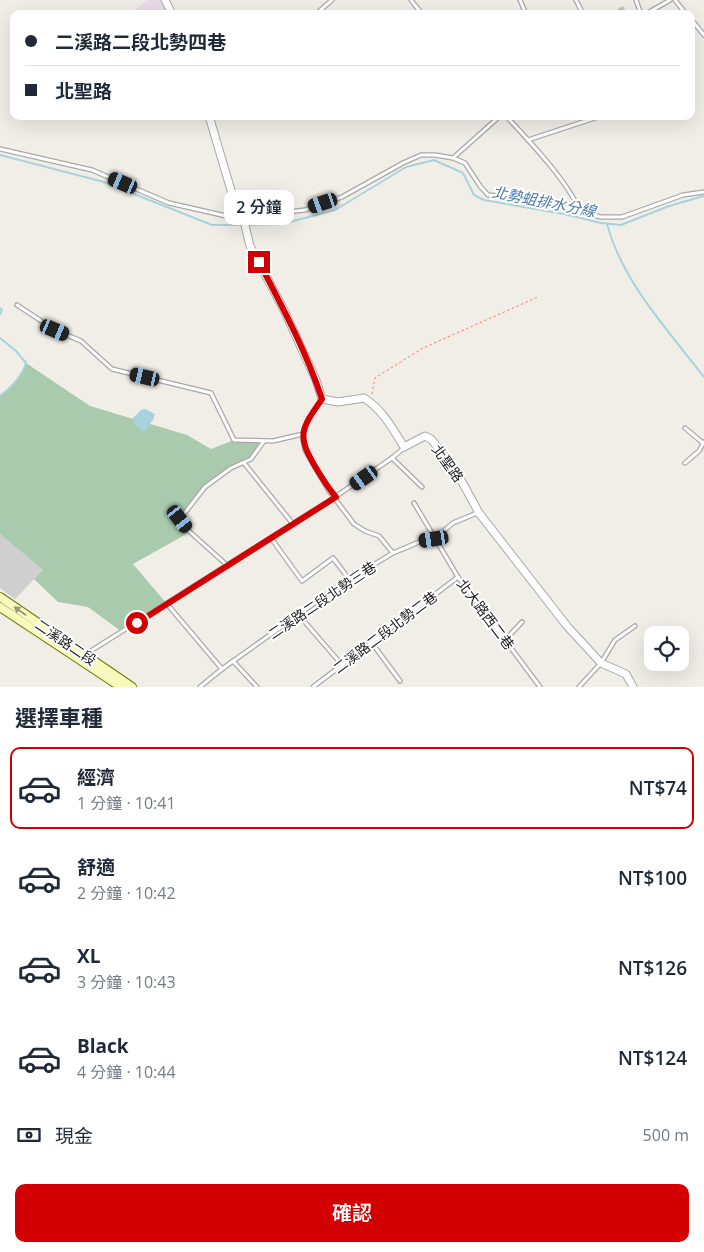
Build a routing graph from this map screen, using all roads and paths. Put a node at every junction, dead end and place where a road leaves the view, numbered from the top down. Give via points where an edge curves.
1 (332, 0) edge
2 (411, 0) edge
3 (670, 0) edge
4 (675, 0) edge
5 (321, 10) edge
6 (419, 10) edge
7 (653, 10) edge
8 (683, 10) edge
9 (695, 24) edge
10 (704, 34) edge
11 (209, 120) edge
12 (496, 120) edge
13 (510, 120) edge
14 (589, 120) edge
15 (528, 140) junction
16 (0, 149) edge
17 (453, 158) junction
18 (704, 192) edge
19 (580, 211) junction
20 (244, 222) junction
21 (538, 297) dead end
22 (17, 305) dead end
23 (322, 399) junction
24 (371, 402) junction
25 (685, 428) dead end
26 (303, 434) junction
27 (264, 441) junction
28 (703, 442) edge
29 (404, 448) junction
30 (392, 458) junction
31 (244, 462) junction
32 (685, 463) dead end
33 (422, 487) dead end
34 (336, 497) junction
35 (414, 503) dead end
36 (478, 512) junction
37 (293, 524) junction
38 (272, 538) junction
39 (434, 539) junction
40 (393, 553) junction
41 (228, 566) junction
42 (458, 577) junction
43 (349, 579) junction
44 (0, 597) edge
45 (167, 604) junction
46 (0, 607) edge
47 (298, 614) junction
48 (522, 622) dead end
49 (635, 626) dead end
50 (505, 640) junction
51 (372, 643) junction
52 (83, 658) junction
53 (232, 661) junction
54 (601, 662) junction
55 (342, 665) junction
56 (222, 669) junction
57 (400, 681) dead end
58 (121, 687) edge
59 (132, 687) edge
60 (200, 687) edge
61 (257, 687) edge
62 (313, 687) edge
63 (540, 687) edge
64 (579, 687) edge
65 (634, 687) edge

1 - 5 lane
2 - 6 lane
3 - 7 lane
4 - 8 lane
9 - 10 lane
11 - 20 street
12 - 17 lane
13 - 15 lane
14 - 15 lane
15 - 19 lane via 573,196
16 - 20 lane via 92,170 169,203
17 - 19 lane via 465,163 488,194 534,199
17 - 20 lane via 421,155 342,197 305,210
18 - 19 lane via 683,195 622,217 601,217
20 - 23 street via 250,246 284,310
21 - 24 path via 423,348 380,374 375,378
22 - 27 lane via 55,330 81,341 112,370 211,393 234,440
23 - 24 street via 338,402 364,398
23 - 26 lane
24 - 29 street
25 - 28 lane
26 - 27 lane
26 - 34 lane via 305,450
27 - 31 lane via 251,459
28 - 32 lane via 699,451
29 - 30 lane
29 - 36 street, 北聖路 via 425,436 431,439 455,469
30 - 33 lane
30 - 34 lane
31 - 37 lane
31 - 41 lane via 205,488 180,519
34 - 37 lane
34 - 40 lane via 354,524 379,536
35 - 39 lane, 北大路西二巷
36 - 39 lane, 二溪路二段北勢三巷 via 453,523
36 - 54 street, 北聖路 via 566,626
37 - 38 lane
38 - 41 lane
38 - 43 lane via 302,581 333,558
39 - 40 lane, 二溪路二段北勢三巷
39 - 42 lane, 北大路西二巷
40 - 43 lane, 二溪路二段北勢三巷
41 - 45 lane
42 - 50 lane, 北大路西二巷
42 - 51 lane, 二溪路二段北勢二巷
43 - 47 lane, 二溪路二段北勢三巷
52 -> 44 main road, 二溪路二段
45 - 52 lane
45 - 56 lane
46 - 52 main road, 二溪路二段
47 - 53 lane, 二溪路二段北勢三巷
47 - 55 lane
48 - 50 lane
49 - 54 lane via 615,640
50 - 63 lane, 北大路西二巷
51 - 55 lane, 二溪路二段北勢二巷
51 - 57 lane
52 - 58 main road, 二溪路二段
52 - 59 main road, 二溪路二段
53 - 56 lane, 二溪路二段北勢三巷
53 - 61 lane
54 - 64 lane
54 - 65 street, 北聖路 via 626,674
55 - 62 lane, 二溪路二段北勢二巷
56 - 60 lane, 二溪路二段北勢三巷

